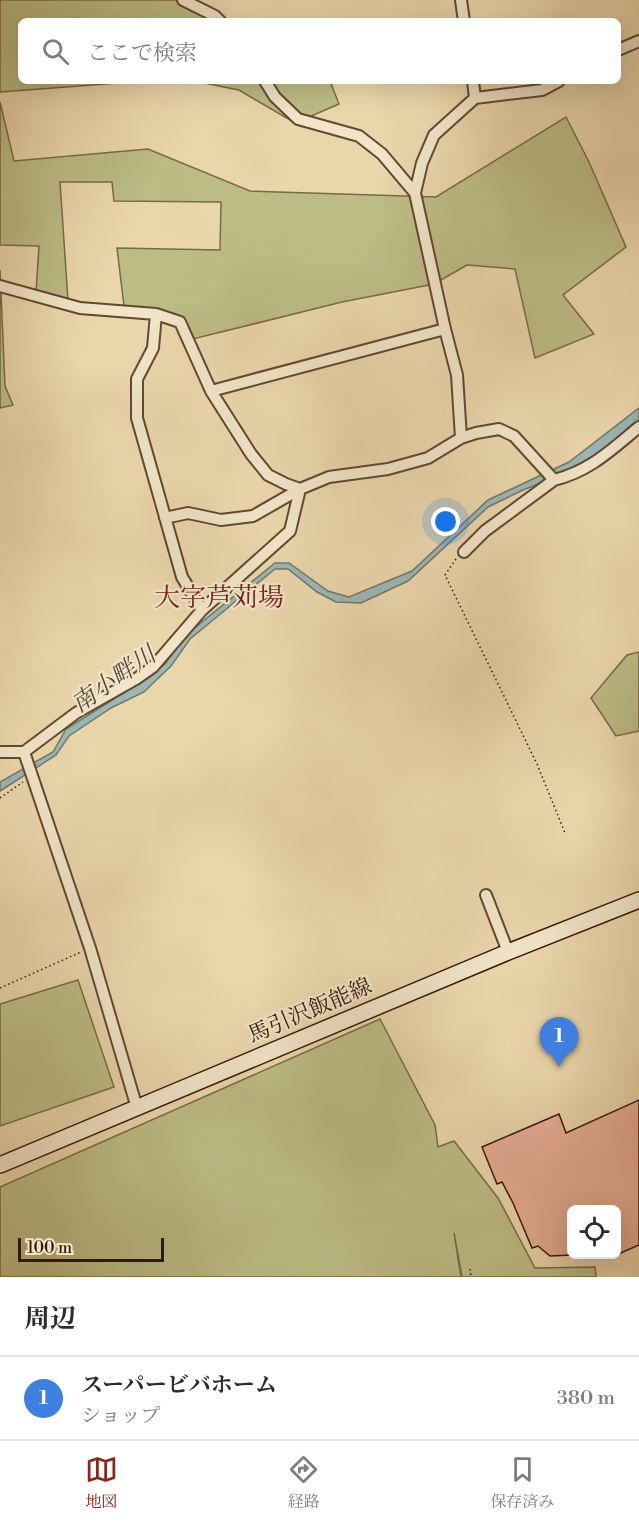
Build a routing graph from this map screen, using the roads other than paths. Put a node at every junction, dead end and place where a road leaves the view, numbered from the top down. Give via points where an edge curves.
1 (183, 0) edge
2 (461, 0) edge
3 (217, 18) edge
4 (464, 18) edge
5 (639, 41) edge
6 (621, 49) edge
7 (267, 84) edge
8 (473, 84) edge
9 (553, 84) edge
10 (475, 98) junction
11 (416, 193) junction
12 (0, 286) edge
13 (156, 314) junction
14 (445, 329) junction
15 (212, 391) junction
16 (639, 427) edge
17 (462, 438) junction
18 (554, 480) junction
19 (300, 489) junction
20 (165, 518) junction
21 (464, 552) road end
22 (202, 610) junction
23 (0, 752) edge
24 (26, 756) junction
25 (486, 895) dead end
26 (639, 900) edge
27 (508, 952) junction
28 (137, 1108) junction
29 (0, 1165) edge

1 - 3 street
2 - 4 street
5 - 6 street
7 - 11 street via 275,98 298,119 359,136 382,154
8 - 10 street
9 - 10 street via 542,90
10 - 11 street via 434,135 422,163
11 - 14 street
12 - 13 street via 80,308
13 - 15 street via 180,322
13 - 20 street via 153,348 137,380 137,418
14 - 15 street
14 - 17 street via 457,375
15 - 19 street via 268,475
16 - 18 street via 594,465
17 - 18 street via 499,429 514,436
17 - 19 street via 428,458 388,469 329,477
18 - 21 street via 485,531
19 - 20 street via 252,516 221,520 188,513
19 - 22 street via 290,531
20 - 22 street via 182,577
22 - 24 street via 145,674 76,713
23 - 24 street
24 - 28 street via 90,948
25 - 27 street
26 - 27 main road, 馬引沢飯能線
27 - 28 main road, 馬引沢飯能線
28 - 29 main road, 馬引沢飯能線

